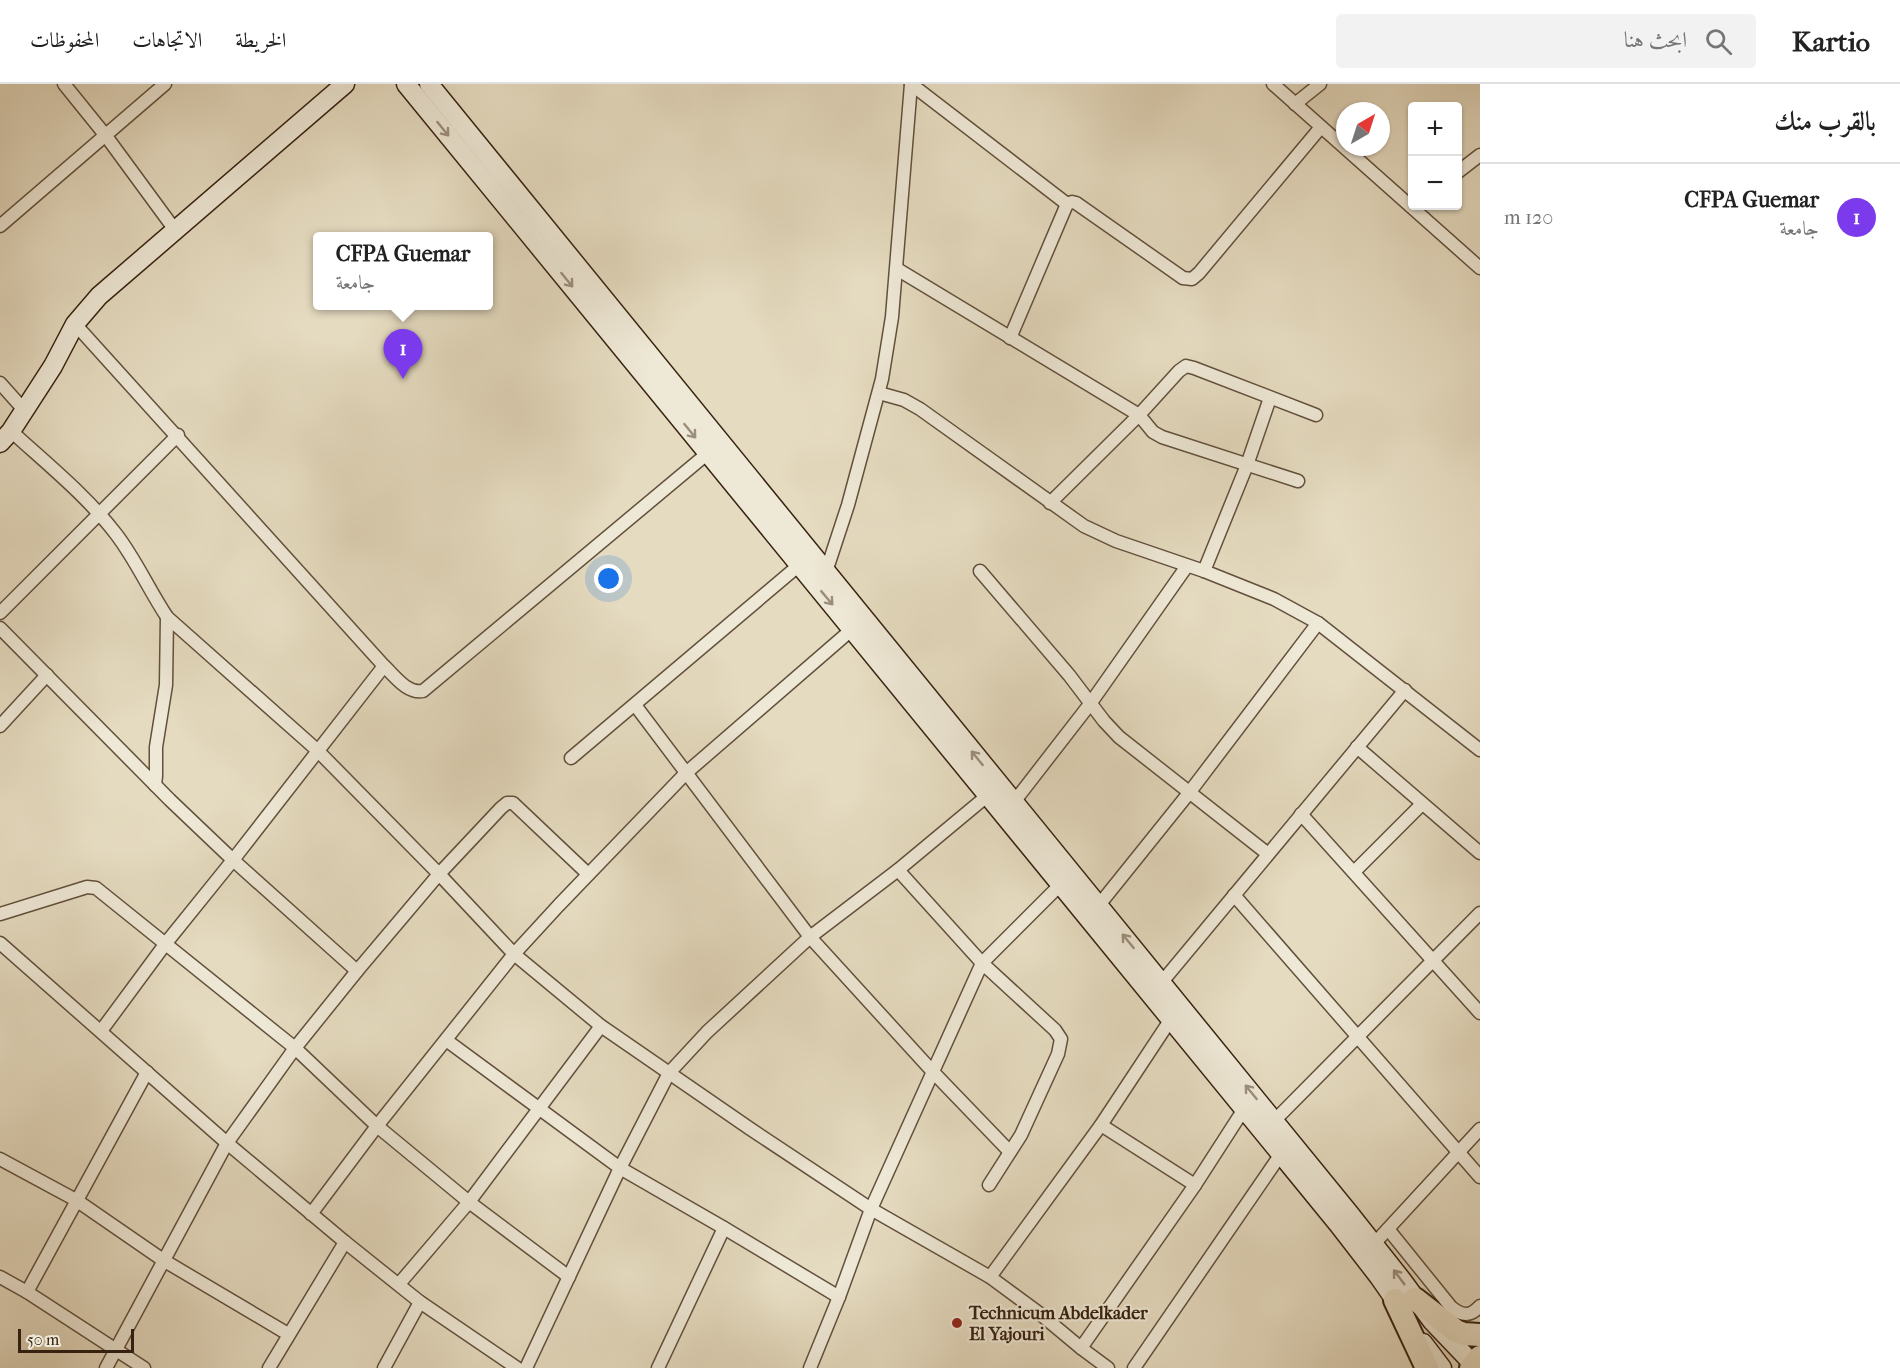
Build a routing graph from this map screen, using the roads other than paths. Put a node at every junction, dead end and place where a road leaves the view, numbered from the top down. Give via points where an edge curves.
1 (64, 84) edge
2 (165, 84) edge
3 (345, 84) edge
4 (406, 84) edge
5 (429, 84) edge
6 (911, 84) edge
7 (1273, 84) edge
8 (1320, 84) edge
9 (1295, 104) junction
10 (1320, 127) junction
11 (106, 136) junction
12 (1480, 155) edge
13 (1462, 169) edge
14 (1408, 203) edge
15 (1067, 204) junction
16 (1416, 210) edge
17 (2, 222) edge
18 (175, 230) junction
19 (1480, 268) edge
20 (897, 269) junction
21 (75, 324) junction
22 (1010, 338) junction
23 (0, 383) edge
24 (879, 393) junction
25 (1270, 398) junction
26 (25, 411) junction
27 (1139, 414) junction
28 (1316, 415) dead end
29 (178, 435) junction
30 (6, 437) edge
31 (708, 453) junction
32 (1247, 465) junction
33 (1298, 481) dead end
34 (1050, 503) junction
35 (99, 513) junction
36 (806, 560) junction
37 (1187, 566) junction
38 (980, 571) dead end
39 (1204, 571) junction
40 (826, 572) junction
41 (0, 613) edge
42 (167, 616) junction
43 (1318, 622) junction
44 (859, 624) junction
45 (0, 628) edge
46 (384, 666) junction
47 (47, 675) junction
48 (1405, 690) junction
49 (635, 705) junction
50 (1090, 705) junction
51 (0, 726) edge
52 (1358, 747) junction
53 (317, 750) junction
54 (1480, 750) edge
55 (571, 758) dead end
56 (686, 773) junction
57 (154, 785) junction
58 (994, 790) junction
59 (1190, 793) junction
60 (1014, 802) junction
61 (1422, 804) junction
62 (1301, 814) junction
63 (1268, 854) junction
64 (1480, 854) edge
65 (233, 860) junction
66 (898, 870) junction
67 (1354, 872) junction
68 (439, 874) junction
69 (588, 874) junction
70 (1061, 884) junction
71 (1234, 895) junction
72 (1099, 905) junction
73 (1480, 913) edge
74 (0, 914) edge
75 (810, 937) junction
76 (0, 943) edge
77 (166, 943) junction
78 (514, 954) junction
79 (1434, 959) junction
80 (982, 963) junction
81 (357, 971) junction
82 (1162, 982) junction
83 (1480, 1013) edge
84 (1171, 1020) junction
85 (601, 1026) junction
86 (100, 1031) junction
87 (1358, 1036) junction
88 (446, 1040) junction
89 (296, 1048) junction
90 (147, 1072) junction
91 (933, 1072) junction
92 (669, 1073) junction
93 (540, 1107) junction
94 (1244, 1108) junction
95 (1274, 1121) junction
96 (1101, 1125) junction
97 (378, 1126) junction
98 (1480, 1129) edge
99 (226, 1143) junction
100 (1010, 1152) junction
101 (1459, 1152) junction
102 (1281, 1154) junction
103 (0, 1159) edge
104 (620, 1168) junction
105 (1480, 1177) edge
106 (988, 1185) dead end
107 (1196, 1185) junction
108 (76, 1200) junction
109 (469, 1202) junction
110 (871, 1209) junction
111 (311, 1214) junction
112 (724, 1228) junction
113 (1388, 1229) junction
114 (345, 1242) junction
115 (1374, 1244) junction
116 (163, 1260) junction
117 (0, 1277) edge
118 (569, 1277) junction
119 (990, 1277) junction
120 (399, 1284) junction
121 (27, 1292) junction
122 (839, 1297) junction
123 (1405, 1299) junction
124 (420, 1302) junction
125 (1480, 1306) edge
126 (288, 1334) junction
127 (1480, 1335) edge
128 (1081, 1348) junction
129 (116, 1350) junction
130 (1476, 1365) edge
131 (106, 1368) edge
132 (144, 1368) edge
133 (269, 1368) edge
134 (384, 1368) edge
135 (517, 1368) edge
136 (526, 1368) edge
137 (658, 1368) edge
138 (810, 1368) edge
139 (1108, 1368) edge
140 (1134, 1368) edge
141 (1427, 1368) edge
142 (1442, 1368) edge

1 - 11 street
2 - 11 street
3 - 18 street
4 -> 31 street
5 - 36 street
6 - 15 street
6 - 20 street
7 - 9 street
8 - 9 street
9 - 10 street
10 - 14 street
10 - 15 street via 1192,279 1183,278 1076,203
11 - 17 street
11 - 18 street
12 - 13 street
15 - 22 street
16 - 19 street
18 - 21 street via 99,296
20 - 22 street
20 - 24 street
21 - 26 street
21 - 29 street
22 - 27 street
23 - 26 street
24 - 34 street via 920,409
24 - 40 street
25 - 27 street via 1186,366
25 - 28 street
25 - 32 street
26 - 30 street
27 - 32 street via 1162,437
27 - 34 street
29 - 35 street
29 - 46 street
30 - 35 street
31 - 36 street
31 - 46 street via 423,691 410,690
32 - 33 street
32 - 39 street
34 - 37 street via 1099,534
35 - 41 street
35 - 42 street via 132,557
36 - 40 street
36 -> 44 street
36 - 49 street
37 - 39 street
37 - 50 street
38 - 50 street via 1070,675
39 - 43 street via 1282,602
40 - 44 street
42 - 53 street
42 - 57 street via 166,685
43 - 48 street
43 - 59 street
44 - 56 street
44 - 58 street
45 - 47 street
46 - 53 street
47 - 51 street
47 - 57 street
48 - 52 street
48 - 54 street
49 - 55 street
49 - 56 street
50 - 59 street via 1127,744
50 - 60 street
52 - 61 street
52 - 62 street
53 - 65 street
53 - 68 street
56 - 69 street
56 - 75 street
57 - 65 street
58 - 60 street
58 - 66 street
58 - 70 street
59 - 63 street
59 - 72 street
60 - 72 street
61 - 64 street
61 - 67 street
62 - 63 street
62 - 67 street
63 - 71 street
65 - 77 street
65 - 81 street
66 - 75 street
66 - 80 street
67 - 79 street
68 - 69 street via 507,803 513,803
68 - 78 street
68 - 81 street
69 - 78 street
70 - 80 street
70 - 84 street
71 - 82 street
71 - 87 street
82 -> 72 street
73 - 79 street
74 - 77 street via 91,887
75 - 91 street
75 - 92 street
76 - 86 street
77 - 86 street
77 - 89 street
78 - 85 street
78 - 88 street
79 - 83 street
79 - 87 street
80 - 91 street
80 - 100 street via 1060,1039 1058,1054
81 - 89 street
95 -> 82 street
84 - 94 street
84 - 96 street
85 - 92 street
85 - 93 street
86 - 90 street
87 - 95 street
87 - 101 street
88 - 93 street
88 - 97 street
89 - 97 street
89 - 99 street
90 - 99 street
90 - 108 street
91 - 100 street
91 - 110 street
92 - 104 street
92 - 110 street
93 - 104 street
93 - 109 street
94 - 102 street
94 - 107 street
95 - 115 street
96 - 107 street
96 - 119 street
97 - 109 street
97 - 111 street
98 - 101 street
99 - 111 street
99 - 116 street
100 - 106 street
101 - 105 street
101 - 113 street
102 - 123 street
102 - 140 street
103 - 108 street
104 - 112 street
104 - 118 street
107 - 128 street
108 - 116 street
108 - 121 street
109 - 118 street
109 - 120 street
110 - 119 street
110 - 122 street
111 - 114 street
112 - 122 street
112 - 137 street
113 - 115 street
113 - 125 street via 1451,1307 1464,1315
114 - 120 street
114 - 126 street
123 -> 115 street
116 - 126 street
116 - 129 street
117 - 121 street
118 - 136 street
119 - 128 street
120 - 124 street
121 - 129 street
122 - 138 street
123 - 127 highway via 1456,1331
123 - 130 street
123 - 141 highway
123 - 142 street via 1430,1353
124 - 134 street
124 - 135 street
126 - 133 street
128 - 139 street
129 - 131 street
129 - 132 street

